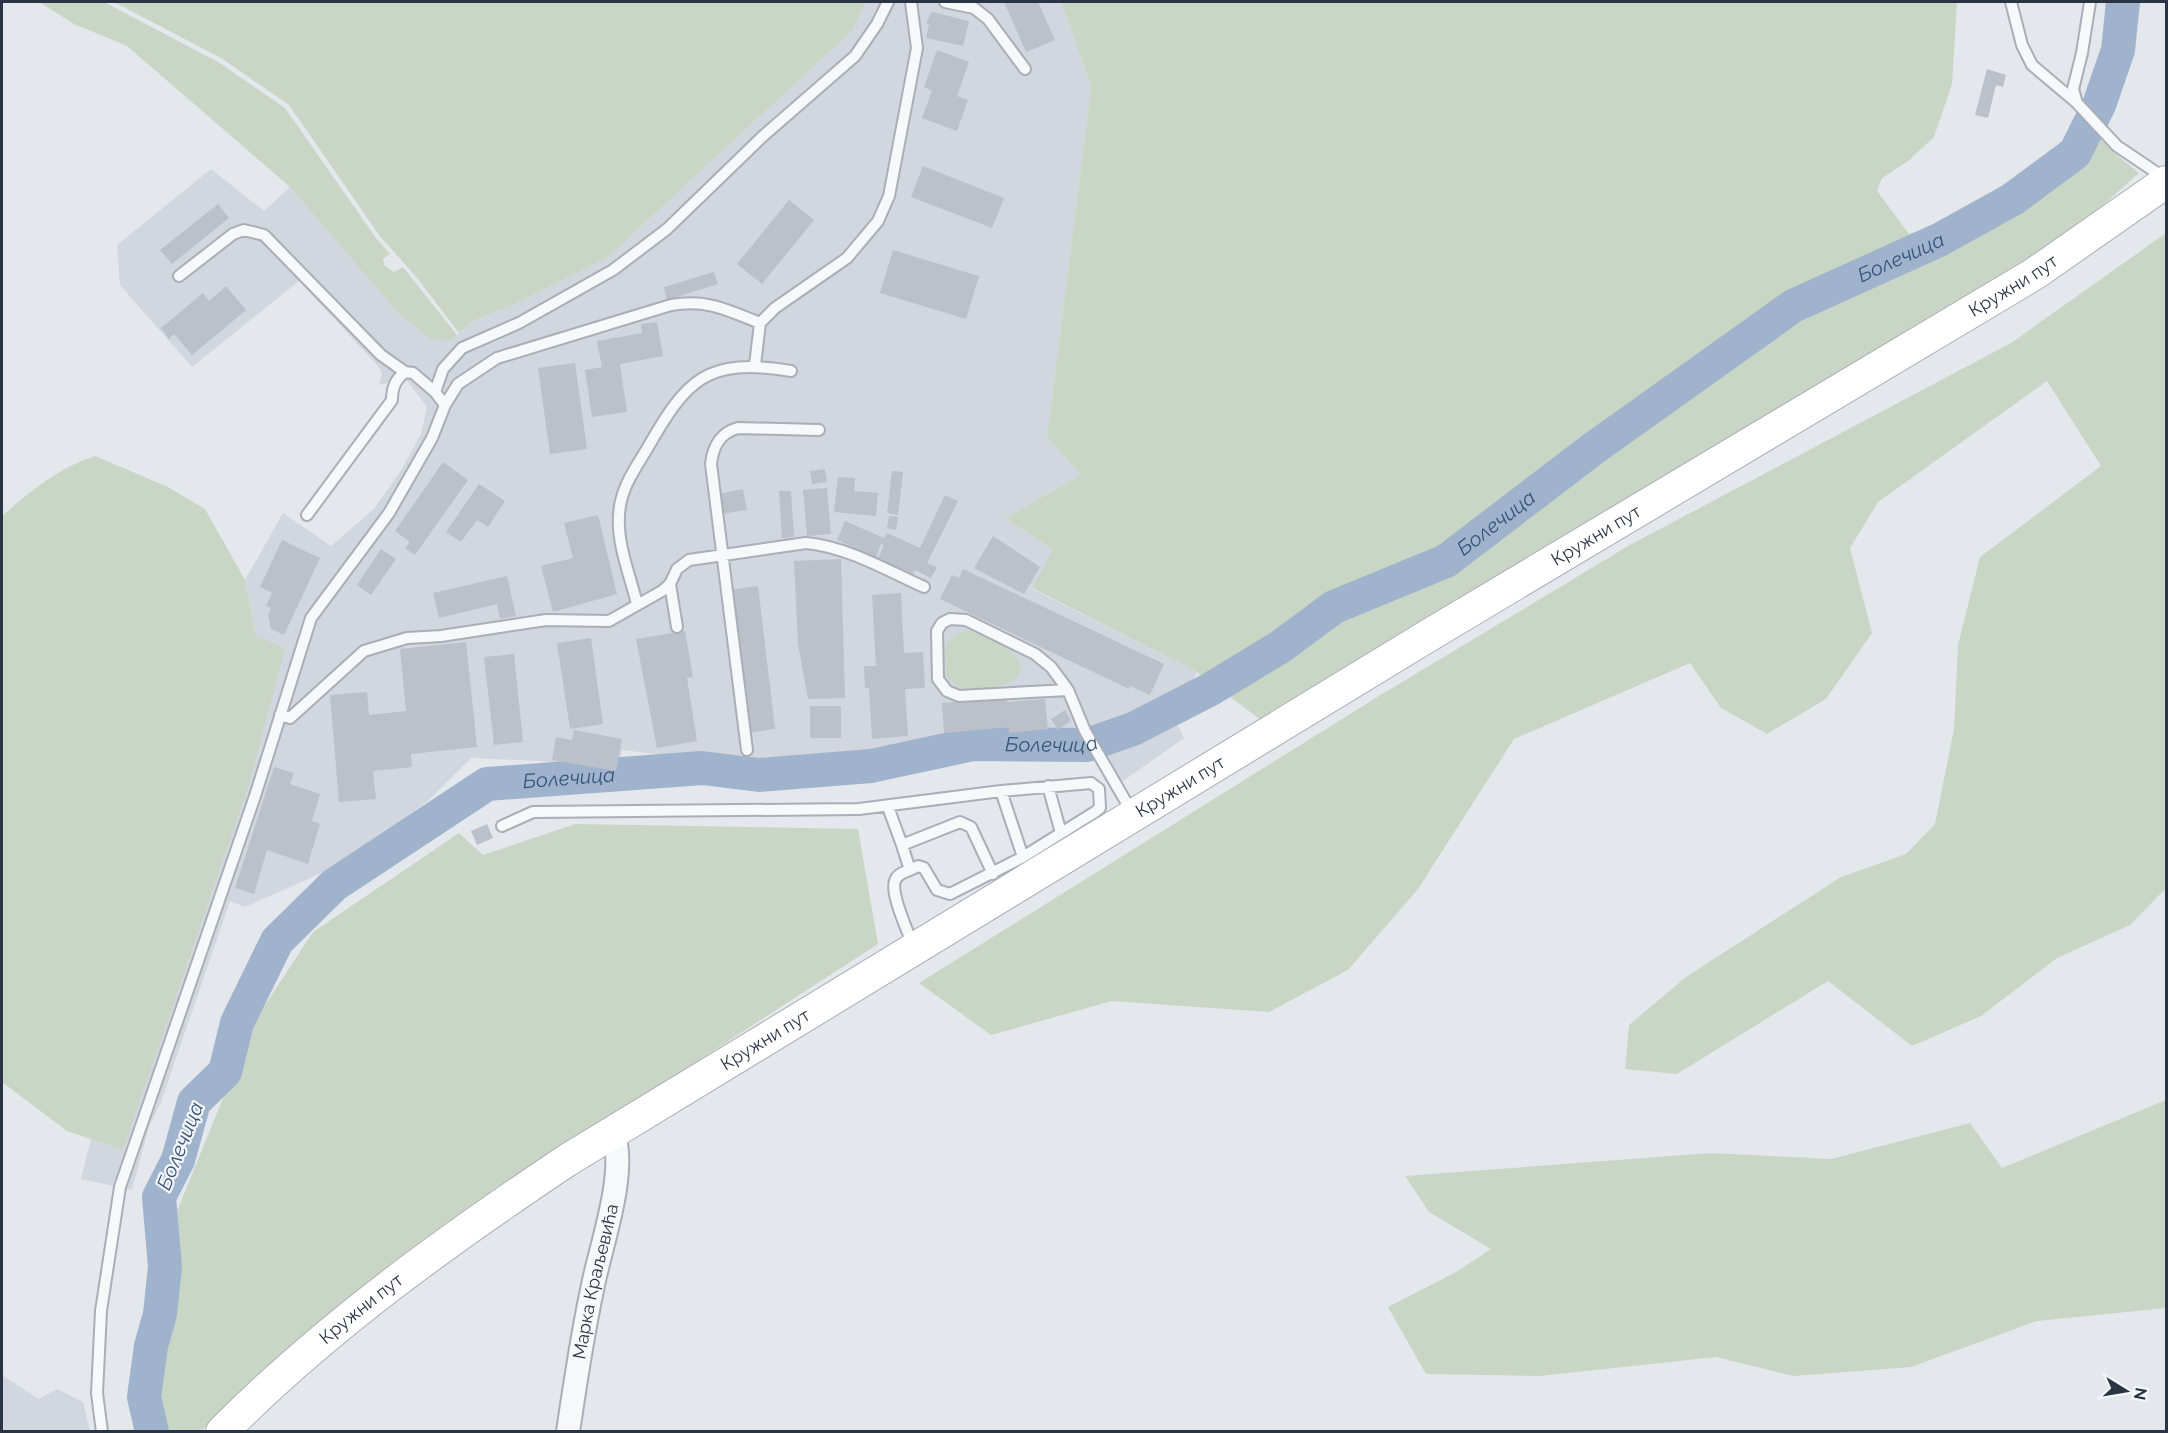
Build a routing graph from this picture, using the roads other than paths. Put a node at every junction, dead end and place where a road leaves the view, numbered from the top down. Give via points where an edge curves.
1 (888, 2) edge
2 (911, 2) edge
3 (945, 2) edge
4 (2011, 2) edge
5 (2090, 2) edge
6 (1025, 69) dead end
7 (2077, 103) junction
8 (2166, 181) edge
9 (179, 276) dead end
10 (760, 323) junction
11 (755, 365) junction
12 (791, 371) dead end
13 (405, 372) junction
14 (435, 392) junction
15 (445, 405) junction
16 (819, 430) dead end
17 (307, 516) dead end
18 (721, 555) junction
19 (670, 584) junction
20 (924, 587) dead end
21 (638, 604) junction
22 (677, 627) dead end
23 (1068, 690) junction
24 (280, 715) junction
25 (747, 750) dead end
26 (1048, 786) junction
27 (1001, 790) junction
28 (888, 807) junction
29 (1135, 816) junction
30 (502, 826) dead end
31 (1061, 833) junction
32 (902, 845) junction
33 (1023, 857) junction
34 (910, 870) junction
35 (993, 874) junction
36 (914, 949) junction
37 (613, 1132) junction
38 (102, 1431) edge
39 (222, 1431) edge
40 (568, 1431) edge

1 - 14 lane via 855,56 762,137 667,229 613,270 519,323 462,348 443,369
2 - 10 lane via 917,48 889,196 878,221 847,258 775,308
3 - 6 lane via 974,8 988,19
4 - 7 lane via 2022,45 2032,65
5 - 7 lane via 2073,89
7 - 8 lane via 2117,146
8 - 29 main road, Кружни пут via 2034,274 1431,634
9 - 13 lane via 233,234 244,230 264,235 381,355
10 - 11 lane
10 - 15 lane via 713,304 671,305 497,358 458,384
11 - 12 lane
11 - 21 lane via 703,377 685,389 624,488 618,533
13 - 14 lane via 413,373
13 - 17 lane via 397,378 392,400
14 - 15 lane
15 - 24 lane via 432,438 389,513 311,618
16 - 18 lane via 738,428 719,438 711,464
18 - 19 lane via 689,561 677,569
18 - 20 lane via 822,544
18 - 25 lane
19 - 21 lane
19 - 22 lane
21 - 24 lane via 609,621 546,620 407,638 364,651 291,718
23 - 23 lane via 1051,667 1035,654 966,620 950,619 937,631 938,679 947,691 959,696
23 - 29 lane via 1085,731
24 - 38 lane via 120,1187 100,1311 97,1393
26 - 27 lane
26 - 31 lane
26 - 31 lane via 1091,783 1099,789 1100,808
27 - 28 lane
27 - 33 lane
28 - 30 lane via 554,811 520,816
28 - 32 lane
29 - 36 main road, Кружни пут
31 - 33 lane
32 - 34 lane
32 - 35 lane via 965,823 971,827
33 - 35 lane
34 - 35 lane via 924,868 937,890 950,894
34 - 36 lane via 898,875 894,892
36 - 37 main road, Кружни пут
37 - 39 main road, Кружни пут via 406,1272
37 - 40 street, Марка Краљевића via 618,1148 617,1175

